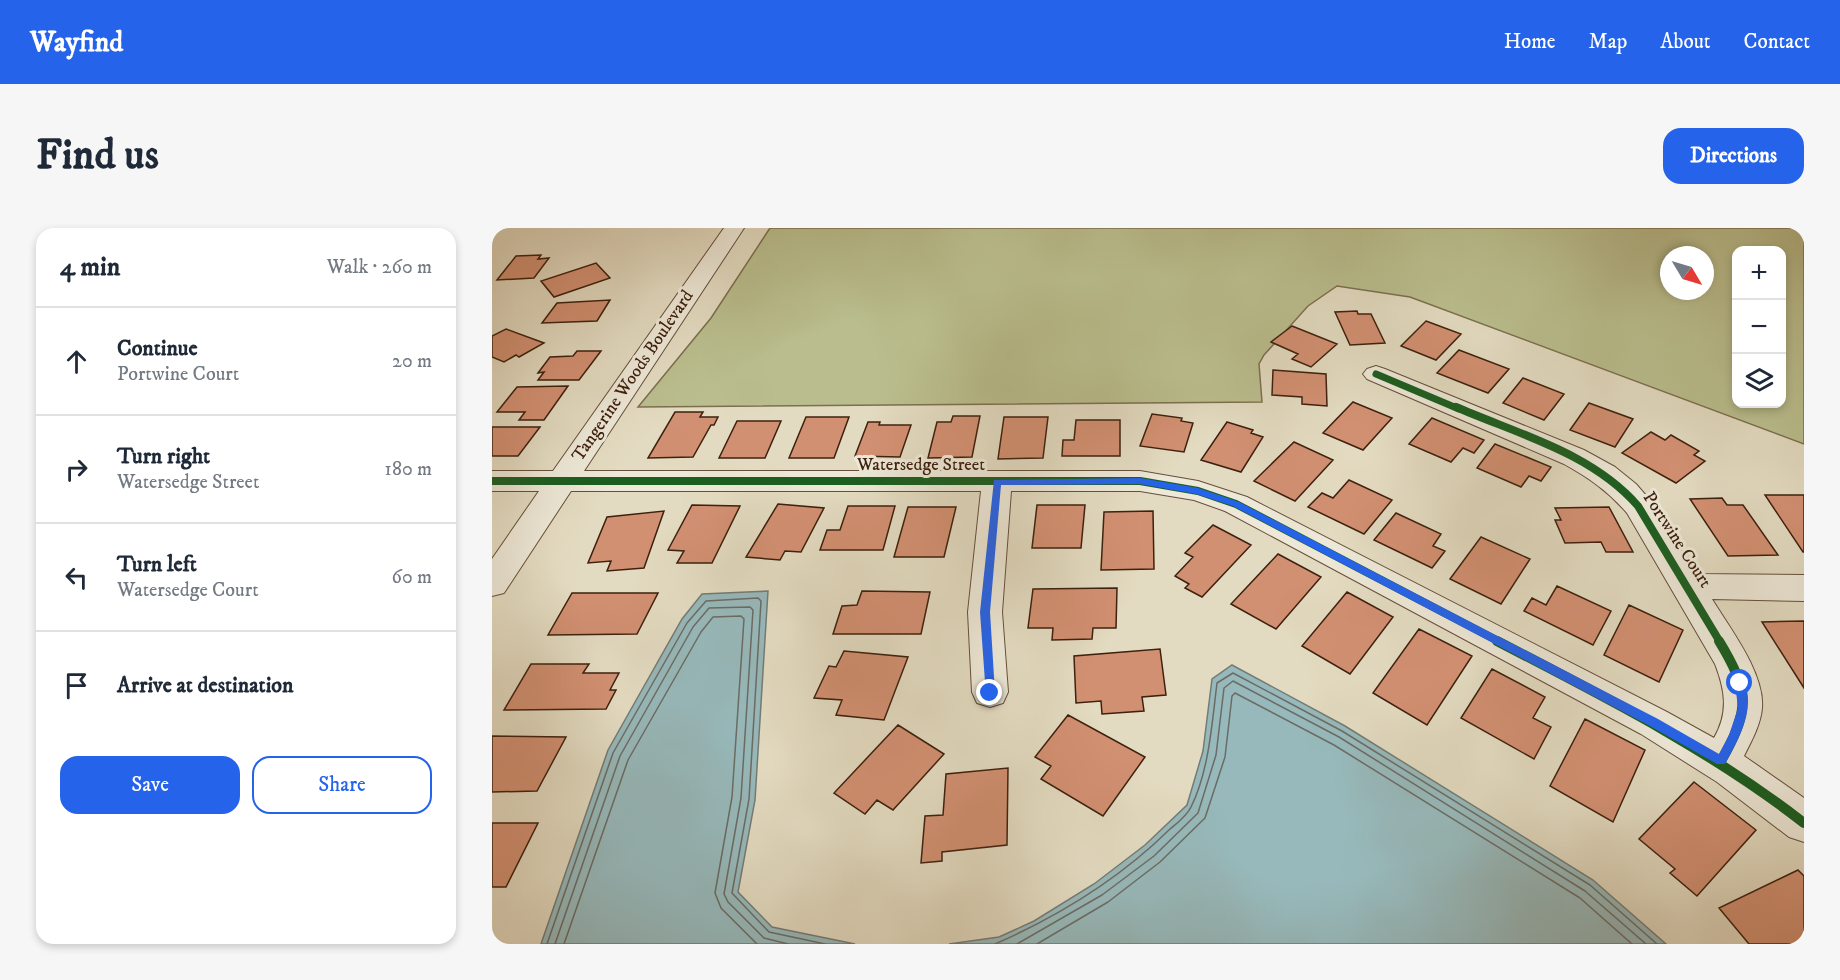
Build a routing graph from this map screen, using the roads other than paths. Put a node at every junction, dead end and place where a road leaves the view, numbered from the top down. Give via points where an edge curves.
1 (734, 228) edge
2 (1376, 374) dead end
3 (492, 481) edge
4 (562, 481) junction
5 (997, 482) junction
6 (492, 584) edge
7 (1688, 586) junction
8 (1804, 588) edge
9 (990, 693) dead end
10 (1721, 761) junction
11 (1804, 823) edge

1 - 4 street, Tangerine Woods Boulevard
2 - 7 street, Portwine Court via 1574,457 1605,474 1638,506
3 - 4 street, Watersedge Street
4 - 5 street, Watersedge Street
4 - 6 street, Tangerine Woods Boulevard
5 - 9 street via 985,612
5 - 10 street, Watersedge Street via 1140,481 1198,491 1236,504
7 - 8 street
7 - 10 street, Portwine Court via 1740,683 1744,708
10 - 11 street, Watersedge Street

